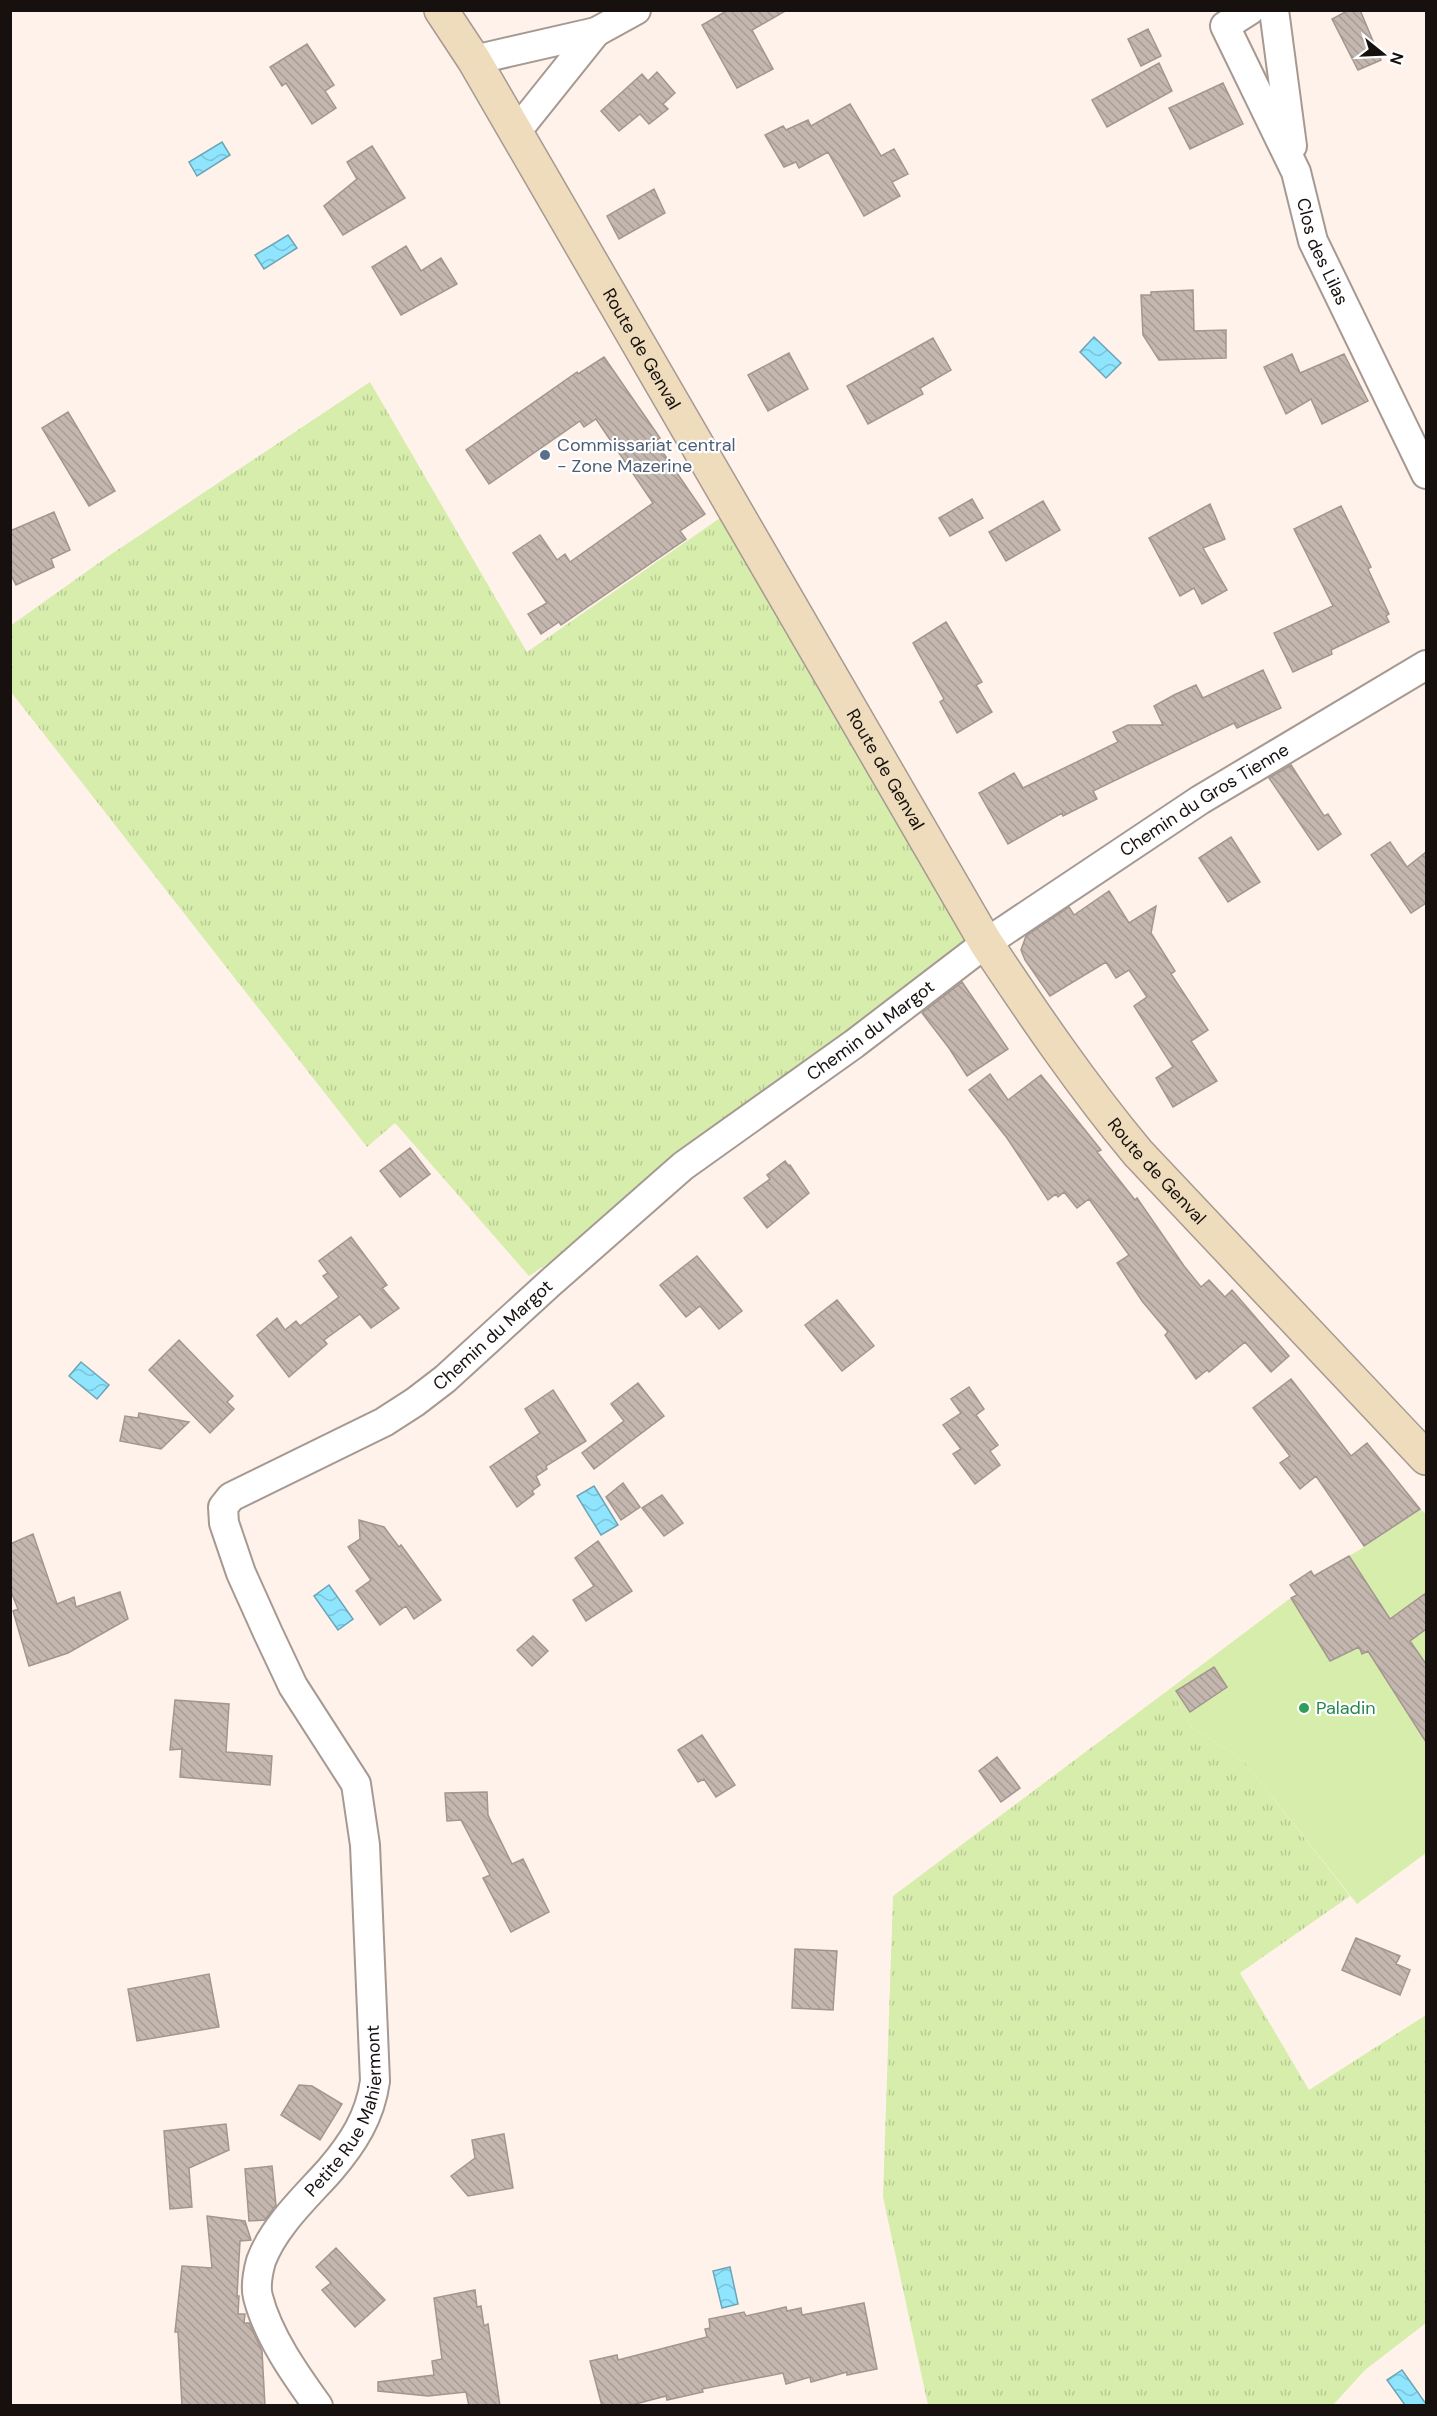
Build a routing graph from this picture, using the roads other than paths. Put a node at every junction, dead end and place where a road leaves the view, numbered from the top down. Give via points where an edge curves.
1 (441, 10) edge
2 (636, 10) edge
3 (1250, 10) edge
4 (1274, 10) edge
5 (596, 32) junction
6 (474, 60) junction
7 (516, 132) junction
8 (1296, 172) junction
9 (1426, 474) edge
10 (1426, 665) edge
11 (986, 942) junction
12 (1426, 1458) edge
13 (356, 1784) joint
14 (318, 2406) edge

1 - 6 main road, Route de Genval
2 - 5 street
3 - 8 street, Clos des Lilas via 1225,26
4 - 8 street
5 - 6 street
5 - 7 street
6 - 7 main road, Route de Genval
7 - 11 main road, Route de Genval
8 - 9 street, Clos des Lilas via 1313,241
10 - 11 street, Chemin du Gros Tienne via 1200,800
11 - 12 main road, Route de Genval via 1095,1102 1138,1153
11 - 13 street, Chemin du Margot via 854,1044 683,1166 416,1402 384,1422 231,1497 223,1507 224,1523 241,1573 293,1686
13 - 14 street, Petite Rue Mahiermont via 365,1845 373,2101 347,2150 278,2231 261,2261 257,2279 258,2296 271,2329

